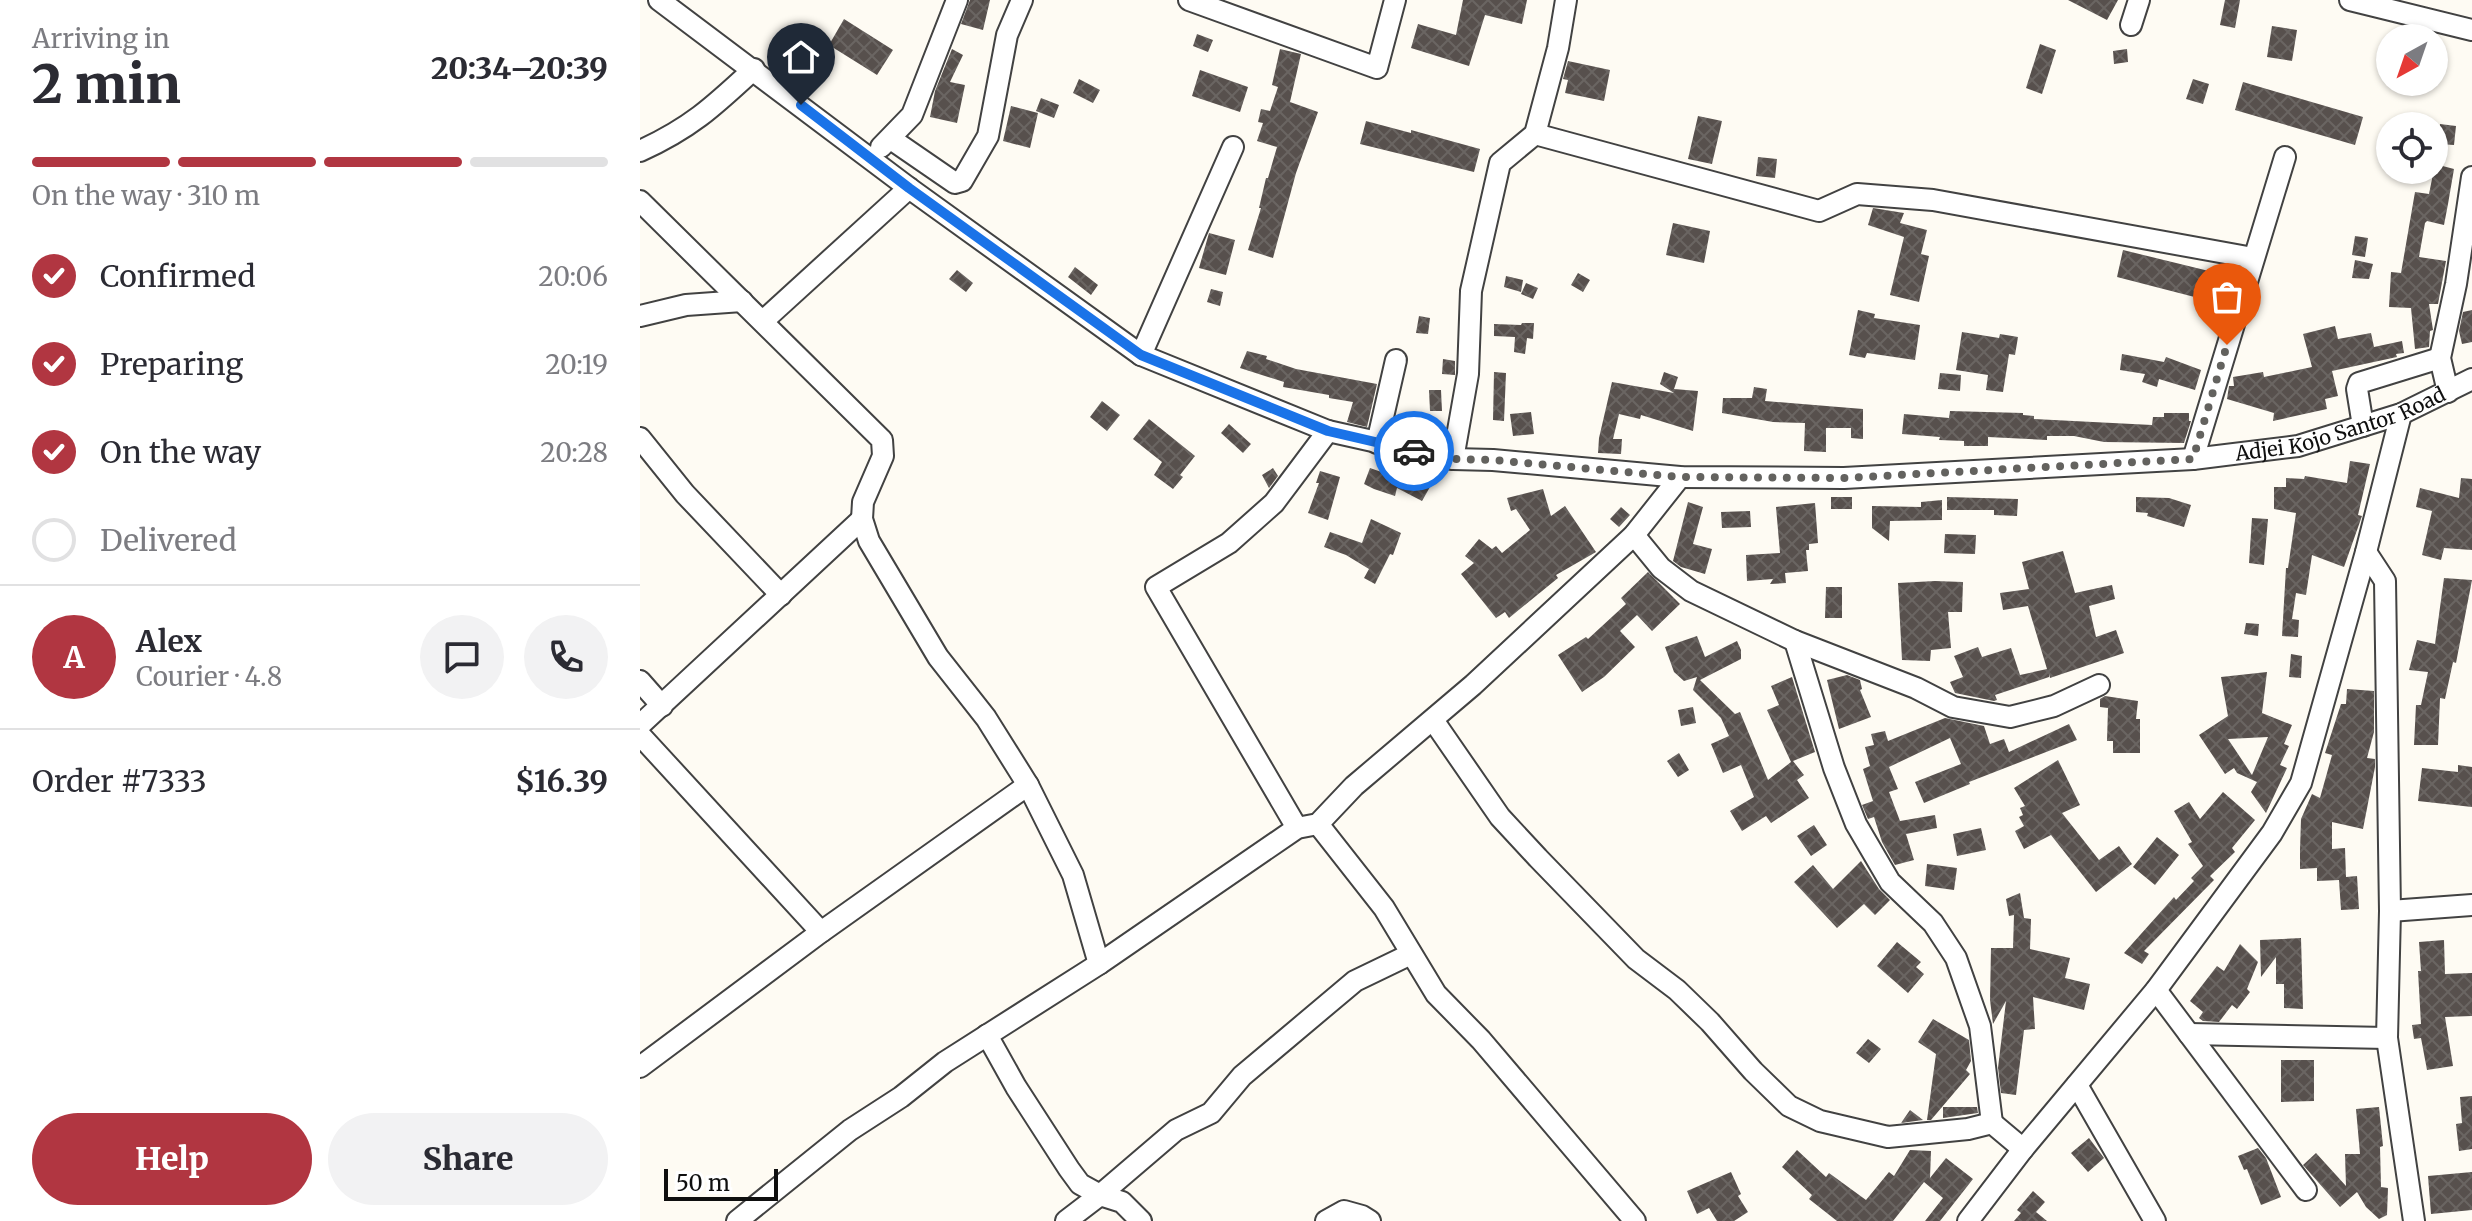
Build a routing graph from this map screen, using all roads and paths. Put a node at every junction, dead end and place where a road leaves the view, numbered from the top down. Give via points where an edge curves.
1 (659, 0) edge
2 (957, 0) edge
3 (1022, 0) edge
4 (1189, 0) edge
5 (1395, 0) edge
6 (1566, 0) edge
7 (2139, 0) edge
8 (2350, 0) edge
9 (2131, 25) dead end
10 (2472, 30) edge
11 (754, 69) junction
12 (1535, 134) junction
13 (891, 139) junction
14 (1233, 147) dead end
15 (640, 151) edge
16 (2285, 157) dead end
17 (870, 158) junction
18 (2472, 177) edge
19 (909, 188) junction
20 (640, 201) edge
21 (2253, 258) junction
22 (2464, 284) edge
23 (742, 301) junction
24 (640, 316) edge
25 (763, 321) junction
26 (1141, 355) junction
27 (2440, 358) junction
28 (1396, 360) dead end
29 (2472, 379) edge
30 (2448, 392) junction
31 (2401, 414) junction
32 (2363, 426) junction
33 (1328, 431) junction
34 (640, 438) edge
35 (1377, 443) junction
36 (1453, 459) junction
37 (2193, 459) junction
38 (1680, 477) junction
39 (862, 519) junction
40 (1634, 535) junction
41 (2366, 552) junction
42 (781, 595) junction
43 (1795, 641) junction
44 (640, 681) edge
45 (2099, 685) dead end
46 (662, 706) junction
47 (1433, 720) junction
48 (640, 725) edge
49 (640, 735) edge
50 (1028, 785) junction
51 (1318, 824) junction
52 (1297, 828) junction
53 (2472, 905) edge
54 (2390, 911) junction
55 (821, 932) junction
56 (1411, 954) junction
57 (1099, 964) junction
58 (2156, 990) junction
59 (2189, 1034) junction
60 (987, 1035) junction
61 (2387, 1038) junction
62 (640, 1067) edge
63 (2077, 1085) junction
64 (1992, 1123) junction
65 (2023, 1149) junction
66 (2306, 1190) dead end
67 (1100, 1195) junction
68 (737, 1221) edge
69 (1066, 1221) edge
70 (1141, 1221) edge
71 (1326, 1221) edge
72 (1370, 1221) edge
73 (1635, 1221) edge
74 (1968, 1221) edge
75 (2155, 1221) edge
76 (2414, 1221) edge

1 - 11 street, Adjei Kojo Santor Road
2 - 13 street via 912,115
3 - 13 street via 1007,35 988,136 962,181 955,183
4 - 5 street via 1377,68
6 - 12 street
7 - 9 street
8 - 10 street
11 - 15 street via 694,123
11 - 17 street, Adjei Kojo Santor Road
12 - 21 street via 1819,211 1857,194 1933,200
12 - 36 street via 1500,163 1471,291 1468,374
13 - 17 street
14 - 26 street
16 - 21 street
17 - 19 street, Adjei Kojo Santor Road
18 - 22 street
19 - 25 street
19 - 26 street, Adjei Kojo Santor Road
20 - 23 street
21 - 37 street
22 - 27 street
23 - 24 street via 686,305
23 - 25 street
25 - 39 street via 882,440 883,456 863,502
26 - 33 street, Adjei Kojo Santor Road
27 - 30 street
27 - 32 street via 2359,383
28 - 35 street
29 - 30 street, Adjei Kojo Santor Road
30 - 31 street, Adjei Kojo Santor Road
31 - 32 street, Adjei Kojo Santor Road
31 - 41 street
32 - 37 street, Adjei Kojo Santor Road via 2298,446
33 - 35 street, Adjei Kojo Santor Road
33 - 52 street via 1274,503 1229,543 1156,587
34 - 42 street
35 - 36 street, Adjei Kojo Santor Road
36 - 38 street, Adjei Kojo Santor Road
37 - 38 street, Adjei Kojo Santor Road via 1844,478
38 - 40 street
39 - 42 street
39 - 50 street via 898,593
40 - 43 street via 1661,568 1691,591
40 - 47 street
41 - 54 street via 2385,581
41 - 58 street via 2301,783 2272,833
42 - 46 street
43 - 45 street via 1953,707 2010,717 2054,706
43 - 64 street via 1856,824 1890,882 1933,923 1956,958 1980,1026
44 - 46 street
46 - 48 street
47 - 51 street via 1354,786
47 - 64 street via 1500,817 1636,959 1677,990 1789,1106 1820,1121 1888,1137
49 - 55 street
50 - 55 street
50 - 57 street via 1073,875
51 - 52 street
51 - 56 street via 1384,908
52 - 57 street
53 - 54 street
54 - 61 street
55 - 62 street
56 - 67 street via 1355,981 1242,1076 1211,1113 1176,1130
56 - 73 street via 1436,994
57 - 60 street
58 - 59 street
58 - 63 street
59 - 61 street
59 - 66 street
60 - 67 street via 1069,1169 1080,1184
60 - 68 street via 850,1130
61 - 76 street
63 - 65 street
63 - 75 street
64 - 65 street
65 - 74 street
67 - 69 street
67 - 70 street via 1122,1202
71 - 72 street via 1344,1211

